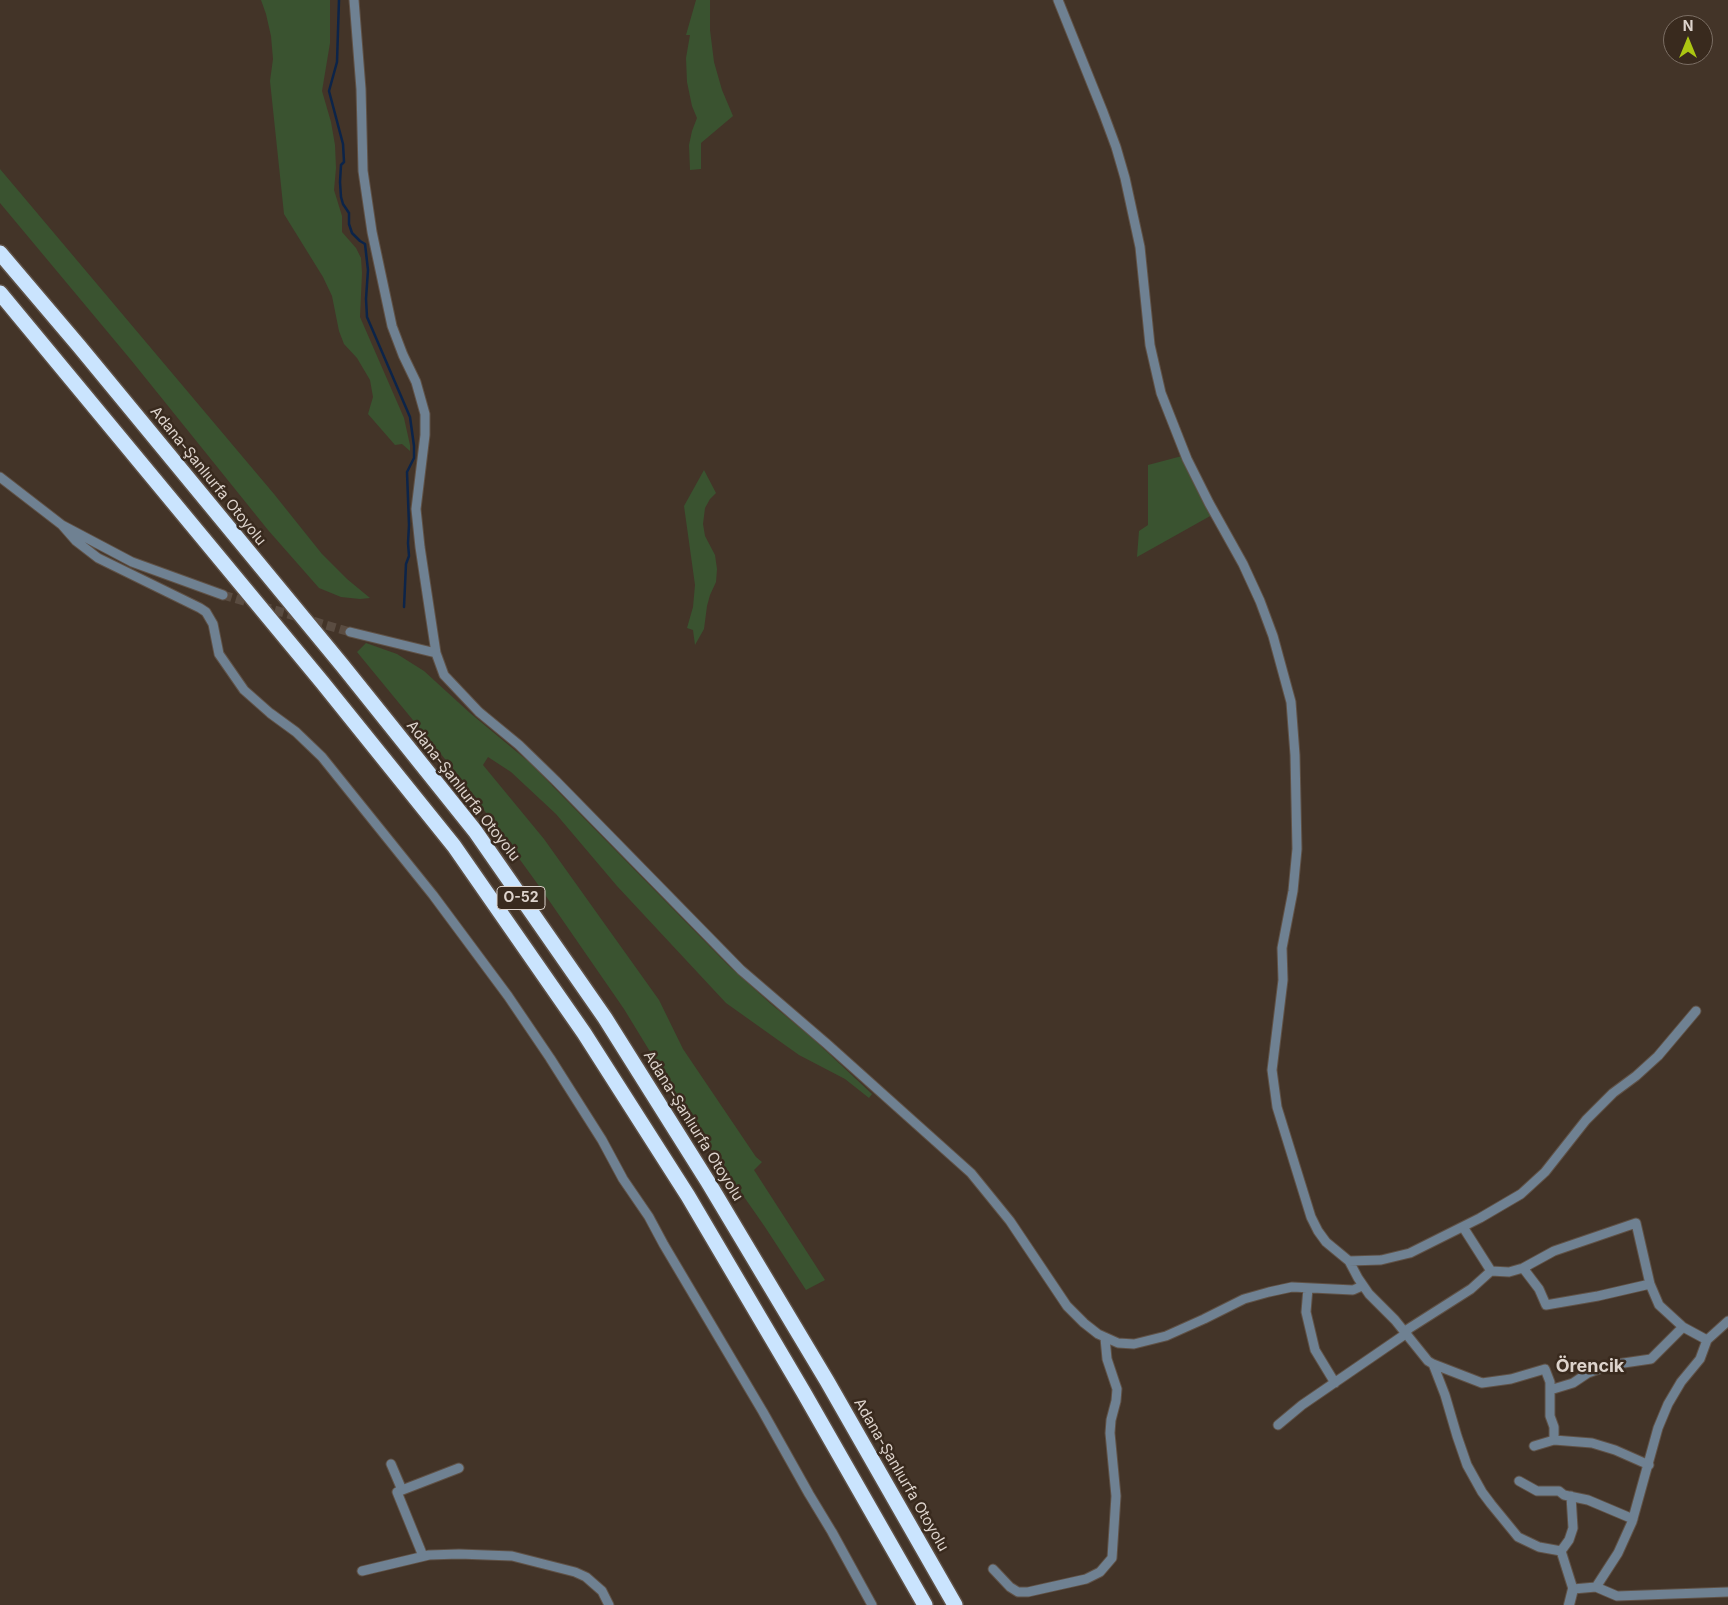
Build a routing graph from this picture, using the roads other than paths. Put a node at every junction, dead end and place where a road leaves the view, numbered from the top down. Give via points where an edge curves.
1 (354, 0) edge
2 (1058, 0) edge
3 (0, 252) edge
4 (0, 293) edge
5 (0, 477) edge
6 (62, 525) junction
7 (223, 595) tunnel mouth
8 (350, 632) tunnel mouth
9 (436, 653) junction
10 (1696, 1011) dead end
11 (1463, 1227) junction
12 (1350, 1261) junction
13 (1522, 1268) junction
14 (1491, 1271) junction
15 (1650, 1284) junction
16 (1362, 1286) junction
17 (1308, 1288) junction
18 (1728, 1321) edge
19 (1683, 1327) junction
20 (1406, 1332) junction
21 (1105, 1338) junction
22 (1707, 1340) junction
23 (1433, 1364) junction
24 (1335, 1383) junction
25 (1550, 1390) junction
26 (1278, 1425) dead end
27 (1554, 1440) junction
28 (1534, 1446) dead end
29 (391, 1464) dead end
30 (1649, 1464) junction
31 (459, 1468) dead end
32 (1520, 1480) dead end
33 (402, 1490) junction
34 (1571, 1496) junction
35 (1633, 1519) junction
36 (1561, 1552) junction
37 (423, 1556) junction
38 (993, 1569) dead end
39 (362, 1570) dead end
40 (1596, 1587) junction
41 (1573, 1588) junction
42 (1728, 1592) edge
43 (609, 1605) edge
44 (872, 1605) edge
45 (925, 1605) edge
46 (955, 1605) edge
47 (1569, 1605) edge

1 - 9 street via 362,152 372,232 392,326 416,382 425,414 416,509
2 - 12 street via 1120,159 1140,247 1150,345 1161,393 1191,467 1252,582 1289,692 1293,713 1297,850 1282,948 1283,980 1272,1080 1277,1107 1311,1217 1326,1242
3 - 46 highway, Adana-Şanlıurfa Otoyolu / O-52 via 342,665 480,839 606,1018 708,1182
4 - 45 highway, O-52 via 454,846 584,1033 688,1196
5 - 6 street
6 - 7 street via 132,562
6 - 44 street via 98,558 206,612 214,624 220,654 244,690 322,757 433,895 508,996 598,1134 763,1412
8 - 9 street
9 - 21 street via 444,675 479,712 544,769 741,970 971,1173 1010,1221 1068,1306
10 - 11 street via 1658,1056 1600,1106 1532,1184 1508,1203
11 - 12 street via 1401,1256 1376,1261
11 - 14 street
12 - 16 street
13 - 14 street via 1509,1272
13 - 15 street via 1539,1289 1546,1305
13 - 15 street via 1554,1251 1636,1223
14 - 20 street
15 - 19 street via 1659,1305
16 - 17 street via 1352,1290
16 - 20 street
17 - 21 street via 1292,1287 1244,1299 1166,1336 1134,1344
17 - 24 street via 1306,1312 1315,1350
18 - 22 street
19 - 22 street
19 - 25 street via 1651,1360 1610,1365 1588,1373 1574,1383
20 - 23 street
20 - 24 street
21 - 38 street via 1107,1359 1117,1389 1110,1433 1116,1496 1112,1558 1100,1572 1086,1579 1028,1592 1010,1588
22 - 30 street via 1700,1359 1668,1404
23 - 25 street via 1482,1383 1546,1369
23 - 36 street via 1467,1465 1482,1492 1518,1537
24 - 26 street
25 - 27 street
27 - 28 street
27 - 30 street via 1592,1443
29 - 33 street
30 - 35 street
31 - 33 street
32 - 34 street via 1537,1492 1559,1491
33 - 37 street via 397,1492
34 - 35 street
34 - 36 street via 1572,1528
35 - 40 street via 1618,1553
36 - 41 street
37 - 39 street
37 - 43 street via 502,1555 534,1561 586,1577 602,1591
40 - 41 street
40 - 42 street via 1617,1596
41 - 47 street

